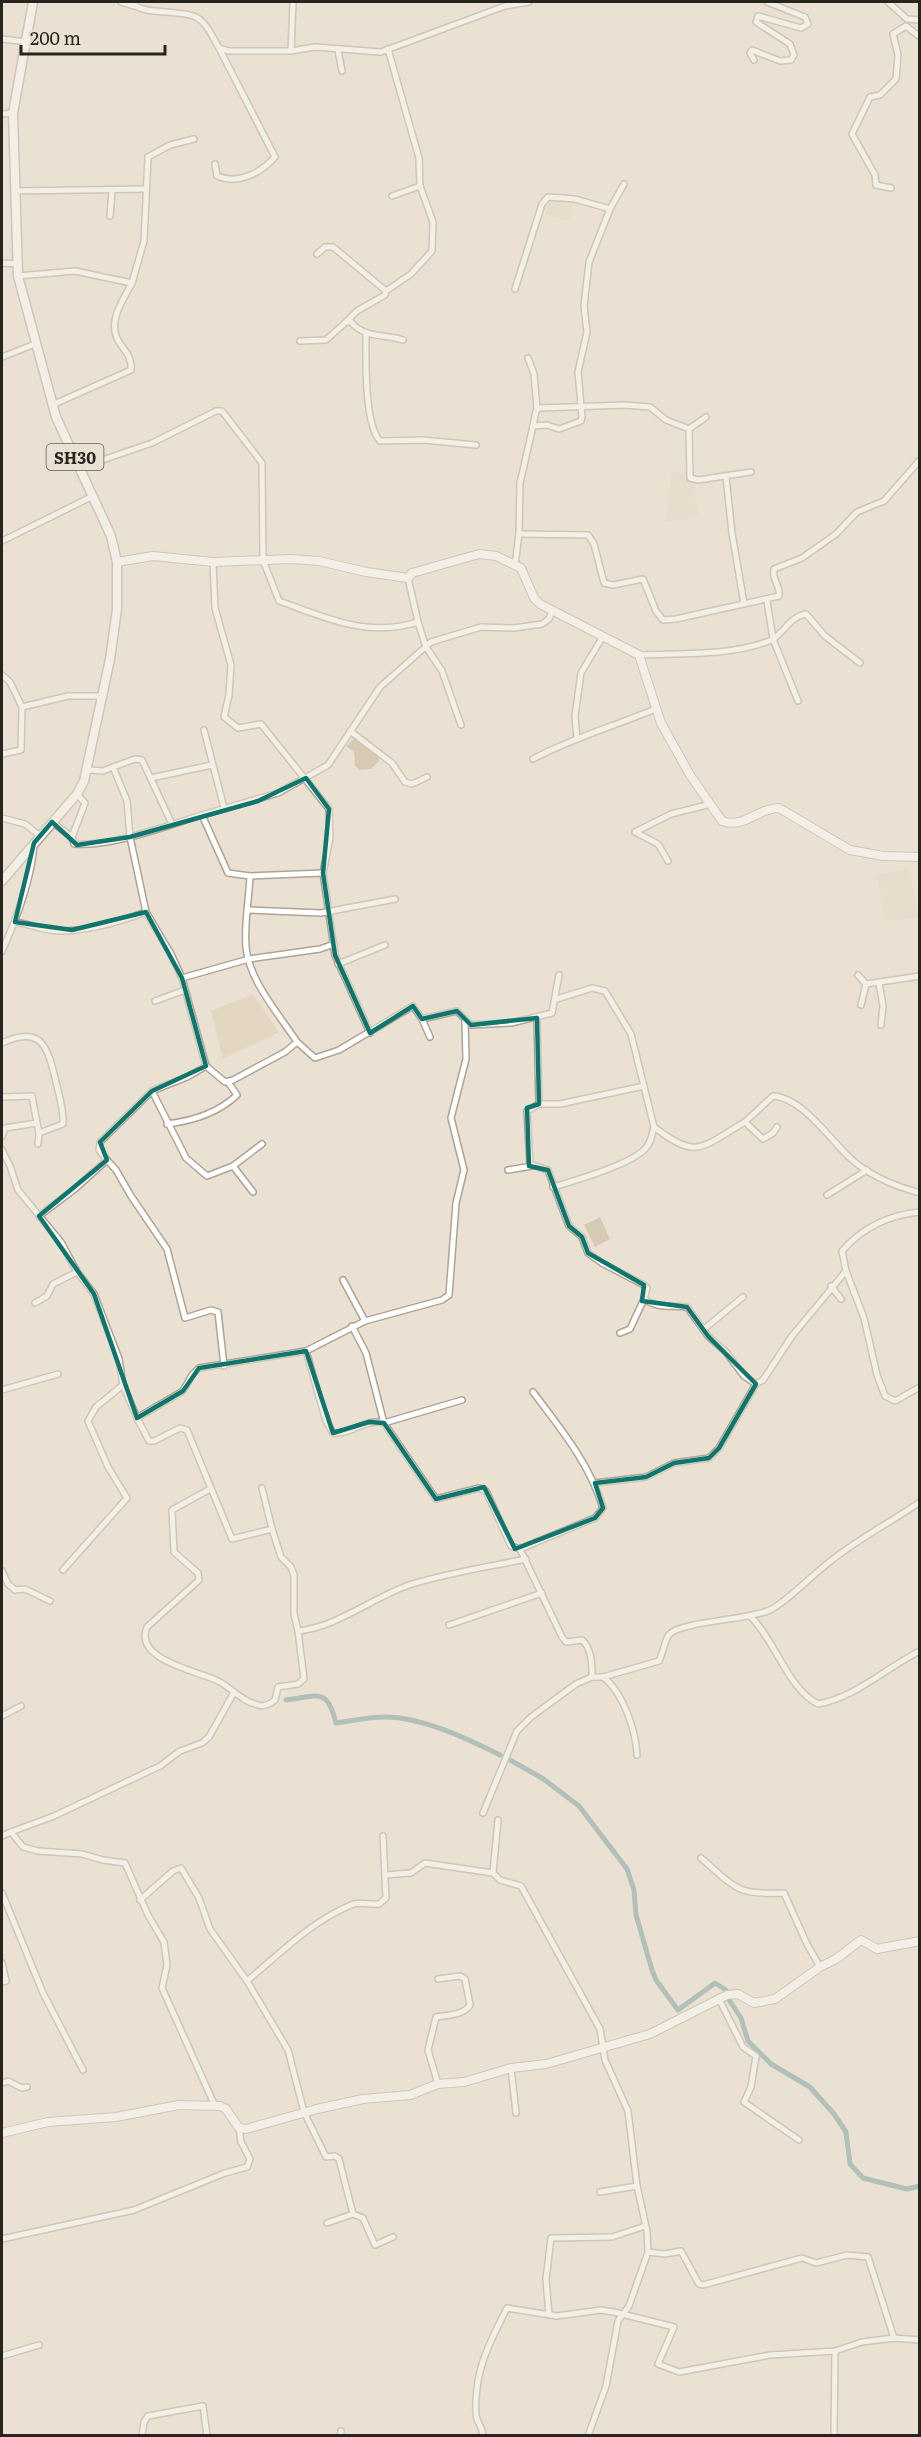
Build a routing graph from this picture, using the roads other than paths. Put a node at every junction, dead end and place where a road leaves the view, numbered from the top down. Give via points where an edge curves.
1 (33, 2) edge
2 (121, 2) edge
3 (293, 2) edge
4 (529, 2) edge
5 (767, 2) edge
6 (888, 2) edge
7 (133, 4) edge
8 (920, 20) edge
9 (907, 22) junction
10 (920, 36) edge
11 (2, 39) edge
12 (27, 42) junction
13 (219, 48) junction
14 (388, 49) junction
15 (338, 50) junction
16 (291, 51) junction
17 (754, 60) dead end
18 (342, 71) dead end
19 (13, 112) junction
20 (2, 114) edge
21 (194, 139) dead end
22 (215, 164) dead end
23 (624, 184) dead end
24 (420, 186) junction
25 (891, 188) dead end
26 (145, 189) junction
27 (14, 191) junction
28 (112, 191) junction
29 (392, 196) dead end
30 (610, 209) junction
31 (110, 216) dead end
32 (317, 254) dead end
33 (2, 263) edge
34 (17, 264) junction
35 (18, 276) junction
36 (132, 283) junction
37 (515, 289) dead end
38 (386, 291) junction
39 (346, 322) junction
40 (366, 334) junction
41 (403, 340) dead end
42 (300, 341) dead end
43 (35, 344) junction
44 (2, 357) edge
45 (528, 358) dead end
46 (52, 405) junction
47 (581, 407) junction
48 (537, 409) junction
49 (706, 417) dead end
50 (533, 426) junction
51 (689, 429) junction
52 (476, 445) dead end
53 (920, 460) edge
54 (79, 468) junction
55 (751, 472) dead end
56 (726, 477) junction
57 (93, 496) junction
58 (519, 534) junction
59 (2, 541) edge
60 (263, 560) junction
61 (117, 562) junction
62 (213, 562) junction
63 (515, 565) junction
64 (408, 578) junction
65 (767, 600) junction
66 (744, 604) junction
67 (552, 611) junction
68 (418, 622) junction
69 (602, 638) junction
70 (773, 639) junction
71 (426, 647) junction
72 (639, 655) junction
73 (860, 663) dead end
74 (2, 675) edge
75 (104, 696) junction
76 (798, 701) dead end
77 (22, 707) junction
78 (655, 709) junction
79 (461, 725) dead end
80 (204, 730) dead end
81 (350, 731) junction
82 (577, 739) junction
83 (2, 754) edge
84 (533, 759) dead end
85 (212, 765) junction
86 (114, 767) junction
87 (88, 770) junction
88 (427, 777) dead end
89 (151, 778) junction
90 (306, 778) junction
91 (77, 794) junction
92 (711, 804) junction
93 (224, 808) junction
94 (202, 815) junction
95 (2, 818) edge
96 (52, 822) junction
97 (172, 824) junction
98 (72, 837) junction
99 (130, 837) junction
100 (37, 840) junction
101 (920, 857) edge
102 (668, 861) dead end
103 (323, 873) junction
104 (250, 876) junction
105 (2, 881) edge
106 (395, 899) dead end
107 (248, 910) junction
108 (146, 912) junction
109 (329, 912) junction
110 (15, 922) junction
111 (334, 944) junction
112 (385, 945) dead end
113 (2, 951) edge
114 (249, 960) junction
115 (338, 964) junction
116 (559, 975) dead end
117 (858, 975) dead end
118 (920, 975) edge
119 (182, 978) junction
120 (879, 983) junction
121 (866, 984) junction
122 (185, 990) junction
123 (556, 999) junction
124 (155, 1001) dead end
125 (861, 1005) dead end
126 (537, 1018) junction
127 (422, 1019) junction
128 (465, 1021) junction
129 (881, 1025) dead end
130 (370, 1033) junction
131 (430, 1037) dead end
132 (297, 1042) junction
133 (2, 1043) edge
134 (206, 1066) junction
135 (228, 1082) junction
136 (644, 1086) junction
137 (152, 1091) junction
138 (2, 1097) edge
139 (539, 1104) junction
140 (745, 1122) junction
141 (37, 1123) junction
142 (166, 1124) junction
143 (654, 1127) junction
144 (777, 1128) dead end
145 (39, 1133) junction
146 (2, 1136) edge
147 (38, 1144) dead end
148 (262, 1144) dead end
149 (2, 1150) edge
150 (106, 1160) junction
151 (233, 1166) junction
152 (532, 1166) junction
153 (508, 1170) dead end
154 (867, 1170) junction
155 (553, 1187) junction
156 (253, 1192) dead end
157 (920, 1193) edge
158 (827, 1195) dead end
159 (920, 1212) edge
160 (39, 1216) junction
161 (846, 1271) junction
162 (77, 1272) junction
163 (343, 1280) dead end
164 (831, 1286) junction
165 (743, 1297) dead end
166 (644, 1299) junction
167 (841, 1299) dead end
168 (35, 1303) dead end
169 (366, 1321) junction
170 (352, 1326) junction
171 (704, 1329) junction
172 (620, 1333) dead end
173 (306, 1351) junction
174 (224, 1366) junction
175 (58, 1374) dead end
176 (756, 1384) junction
177 (123, 1385) junction
178 (920, 1387) edge
179 (2, 1390) edge
180 (533, 1392) dead end
181 (462, 1400) dead end
182 (137, 1418) junction
183 (384, 1423) junction
184 (595, 1484) junction
185 (262, 1488) dead end
186 (210, 1489) junction
187 (920, 1502) edge
188 (272, 1528) junction
189 (520, 1549) junction
190 (526, 1559) junction
191 (63, 1570) dead end
192 (2, 1571) edge
193 (542, 1593) junction
194 (50, 1601) dead end
195 (750, 1616) junction
196 (449, 1625) dead end
197 (298, 1631) junction
198 (920, 1651) edge
199 (592, 1677) junction
200 (603, 1677) junction
201 (233, 1694) junction
202 (21, 1706) dead end
203 (2, 1716) edge
204 (637, 1755) dead end
205 (483, 1813) dead end
206 (498, 1820) dead end
207 (11, 1832) junction
208 (2, 1836) edge
209 (383, 1836) dead end
210 (701, 1858) dead end
211 (493, 1873) junction
212 (386, 1875) junction
213 (2, 1893) edge
214 (140, 1900) junction
215 (920, 1941) edge
216 (2, 1963) edge
217 (820, 1966) junction
218 (438, 1978) dead end
219 (247, 1981) junction
220 (2, 1982) edge
221 (719, 1999) junction
222 (601, 2046) junction
223 (511, 2068) junction
224 (83, 2070) dead end
225 (2, 2083) edge
226 (438, 2084) junction
227 (27, 2087) dead end
228 (215, 2106) junction
229 (304, 2112) junction
230 (516, 2113) dead end
231 (238, 2128) junction
232 (2, 2133) edge
233 (799, 2140) dead end
234 (637, 2186) junction
235 (600, 2192) dead end
236 (353, 2214) junction
237 (327, 2223) dead end
238 (645, 2226) junction
239 (393, 2237) dead end
240 (2, 2239) edge
241 (648, 2252) junction
242 (623, 2313) junction
243 (549, 2315) junction
244 (894, 2338) junction
245 (920, 2340) edge
246 (39, 2344) dead end
247 (835, 2351) junction
248 (2, 2356) edge
249 (142, 2436) edge
250 (207, 2436) edge
251 (483, 2436) edge
252 (588, 2436) edge
253 (834, 2436) edge

1 - 12 main road, SH30
2 - 7 street
3 - 16 street
4 - 14 street via 505,6
5 - 17 street via 805,17 808,24 801,28 758,16 756,22 790,44 794,55 791,60 780,60 752,50
6 - 9 street
7 - 13 street via 196,17
8 - 9 street
9 - 10 street
9 - 25 street via 892,34 898,55 896,79 880,95 870,97 852,134 875,175 876,185
11 - 12 street
12 - 19 main road, SH30
13 - 16 street
13 - 22 street via 275,157 265,169 237,179 217,176
14 - 15 street
14 - 24 street via 419,158
15 - 16 street via 315,47
15 - 18 street
19 - 20 street
19 - 27 main road, SH30
21 - 26 street via 148,157
23 - 30 street
24 - 29 street
24 - 38 street via 433,222 432,251 411,274
26 - 28 street
26 - 36 street via 144,241
27 - 28 street
27 - 34 main road, SH30
28 - 31 street
30 - 37 street via 575,199 548,197
30 - 47 street via 589,262 584,306 587,332 578,372
32 - 38 street via 325,247 333,247
33 - 34 street
34 - 35 main road, SH30
35 - 36 street via 75,272
35 - 43 main road, SH30
36 - 46 street via 114,328 131,362 131,370
38 - 39 street
39 - 40 street
39 - 42 street via 326,340
40 - 41 street
40 - 52 street via 365,372 377,439
43 - 44 street
43 - 46 main road, SH30
45 - 48 street via 534,374
46 - 54 main road, SH30
47 - 48 street
47 - 50 street via 581,421 559,429
47 - 51 street via 650,407 666,420
48 - 50 street
49 - 51 street
50 - 58 street via 521,474
51 - 56 street via 688,476 698,480
53 - 65 street via 884,501 857,512 836,534 802,558 774,569 780,593
54 - 57 main road, SH30
54 - 60 street via 152,443 222,411 262,463
55 - 56 street
56 - 66 street
57 - 59 street
57 - 61 main road, SH30 via 111,536
58 - 63 street
58 - 66 street via 588,535 604,583 643,579 663,620
60 - 62 street
60 - 64 street via 319,561
60 - 68 street via 279,601 337,622 377,629 395,629
61 - 62 street via 153,556
61 - 75 main road, SH30 via 117,609
62 - 90 street via 215,608 231,665 224,717 238,728 261,724
63 - 64 street via 496,556 479,554 412,573
63 - 67 street via 525,574 534,598
64 - 68 street
65 - 66 street
65 - 70 street
67 - 69 street
67 - 71 street via 542,624 481,627 440,637
68 - 71 street
69 - 72 street
69 - 82 street via 581,673 575,716
70 - 72 street via 754,646
70 - 73 street via 789,621 806,614 825,636
70 - 76 street
71 - 79 street via 442,671
71 - 81 street via 380,687
72 - 78 street
74 - 77 street via 10,682
75 - 77 street via 68,696
75 - 87 main road, SH30
77 - 83 street via 21,750
78 - 82 street
78 - 92 street via 690,776
80 - 85 street
81 - 88 street via 392,763 405,782 412,784
81 - 90 street via 333,761
82 - 84 street
85 - 89 street
85 - 93 street
86 - 87 street
86 - 89 street via 138,758
86 - 99 street via 127,801
87 - 91 main road, SH30
89 - 97 street
90 - 93 street via 258,801
90 - 103 street via 328,809 330,838
91 - 96 main road, SH30
91 - 98 street via 85,803
92 - 101 street via 722,820 730,824 746,821 769,808 779,808 850,850
92 - 102 street via 671,814 635,832 658,843
93 - 94 street
94 - 97 street
94 - 104 street via 228,873
95 - 100 street via 25,824
96 - 98 street
96 - 100 main road, SH30
97 - 99 street
98 - 99 street via 74,844 85,845
99 - 108 street
100 - 105 main road, SH30
100 - 110 street
103 - 104 street
103 - 109 street
104 - 107 street
106 - 109 street
107 - 109 street
107 - 114 street
108 - 110 street via 72,930 48,930
108 - 119 street
109 - 111 street
110 - 113 street
111 - 114 street
111 - 115 street
112 - 115 street
114 - 119 street
114 - 132 street via 255,977
115 - 130 street
116 - 123 street
117 - 121 street
118 - 120 street
119 - 122 street
120 - 121 street
120 - 129 street
121 - 125 street
122 - 124 street
122 - 134 street
123 - 126 street via 554,1012
123 - 136 street via 592,988 605,991 632,1034
126 - 128 street via 494,1025 471,1025
126 - 139 street
127 - 128 street via 457,1011
127 - 130 street via 413,1006
127 - 131 street
128 - 169 street via 466,1059 451,1118 464,1170 456,1203 451,1289 442,1300
130 - 132 street via 315,1058
132 - 135 street
133 - 145 street via 28,1036 37,1038 49,1052 63,1124
134 - 135 street
134 - 137 street
135 - 142 street via 237,1095 224,1106
136 - 139 street via 560,1104
136 - 143 street
137 - 142 street
137 - 150 street via 100,1142 99,1150
138 - 141 street via 32,1096
139 - 152 street via 527,1111
140 - 143 street via 694,1149 677,1145
140 - 144 street via 763,1139
140 - 154 street via 773,1096 781,1096 814,1120
141 - 145 street
141 - 146 street via 5,1128
142 - 151 street via 186,1158 207,1176
143 - 155 street via 642,1152
145 - 147 street
148 - 151 street
149 - 160 street via 18,1190
150 - 160 street
150 - 174 street via 168,1249 185,1318 215,1309 219,1312
151 - 156 street
152 - 153 street
152 - 155 street via 548,1170
154 - 157 street via 897,1187
154 - 158 street
155 - 166 street via 569,1226 582,1237 588,1253 644,1285
159 - 161 street via 896,1214 865,1229 842,1251
160 - 162 street via 61,1242
161 - 164 street
161 - 178 street via 864,1318 876,1375 885,1396 895,1401
162 - 168 street via 53,1284 47,1296
162 - 177 street via 94,1294 119,1359
163 - 169 street
164 - 167 street
164 - 176 street via 763,1380
165 - 171 street
166 - 171 street via 663,1307 687,1307
166 - 172 street via 630,1329
169 - 170 street
170 - 173 street
170 - 183 street via 366,1353
171 - 176 street via 744,1376
173 - 174 street
173 - 183 street via 333,1433 342,1434 369,1422
174 - 182 street via 199,1368 183,1391
175 - 179 street
176 - 184 street via 709,1458 674,1463 646,1477
177 - 182 street
177 - 191 street via 96,1407 88,1420 108,1467 127,1498
180 - 184 street
181 - 183 street
182 - 186 street via 148,1441 185,1428
183 - 189 street via 435,1499 483,1489 511,1546
184 - 189 street via 603,1508 595,1518
185 - 188 street
186 - 188 street via 232,1539
186 - 201 street via 176,1506 171,1514 174,1552 198,1573 199,1580 144,1633 146,1643 170,1664 220,1682
187 - 195 street via 856,1542 772,1609
188 - 197 street via 281,1557 294,1575
189 - 190 street
190 - 193 street
190 - 197 street via 407,1586 333,1620
192 - 194 street via 15,1590 25,1589
193 - 196 street
193 - 199 street via 566,1642 582,1640 587,1644
195 - 198 street via 789,1673 818,1704 831,1701
195 - 200 street via 677,1628 668,1635 659,1661
197 - 201 street via 304,1669 302,1682 278,1687 275,1700 266,1705 258,1706
199 - 200 street
199 - 205 street via 576,1684 517,1731
200 - 204 street via 611,1683 630,1722
201 - 207 street via 202,1743 54,1816
202 - 203 street
206 - 211 street
207 - 208 street
207 - 214 street via 23,1847 125,1863
209 - 212 street
210 - 217 street via 739,1891 784,1893
211 - 212 street via 422,1863 411,1873
211 - 222 street via 500,1880 522,1886 593,2014
212 - 219 street via 387,1892 382,1902 351,1905 310,1929
213 - 224 street via 43,1993
214 - 219 street via 181,1868 199,1898 210,1929
214 - 228 street via 164,1942 167,1965 162,1988
215 - 217 street via 877,1949 861,1940
216 - 220 street via 6,1981
217 - 221 street via 762,2003 738,1994
218 - 226 street via 465,1979 470,2005 452,2015 436,2017 428,2050
219 - 229 street via 288,2050
221 - 222 street via 650,2034
221 - 233 street via 743,2047 756,2056 744,2102
222 - 223 street via 546,2064
222 - 234 street via 628,2111
223 - 226 street via 464,2082
223 - 230 street
225 - 227 street
226 - 229 street via 410,2095 363,2098
228 - 231 street via 226,2109
228 - 232 street via 179,2105 116,2117 48,2122
229 - 231 street
229 - 236 street via 327,2157 339,2159
231 - 240 street via 250,2158 247,2167 126,2212
234 - 235 street
234 - 238 street
236 - 237 street
236 - 239 street via 363,2218 375,2245
238 - 241 street
238 - 243 street via 612,2237 551,2238 546,2279
241 - 242 street
241 - 244 street via 681,2252 703,2285 802,2258 816,2263 847,2255 868,2257
242 - 243 street via 601,2310
242 - 247 street via 674,2327 658,2364 679,2372 770,2355
242 - 252 street via 618,2321 606,2386
243 - 251 street via 507,2308 476,2379 476,2418
244 - 245 street
244 - 247 street
246 - 248 street
247 - 253 street
249 - 250 street via 148,2416 203,2406

